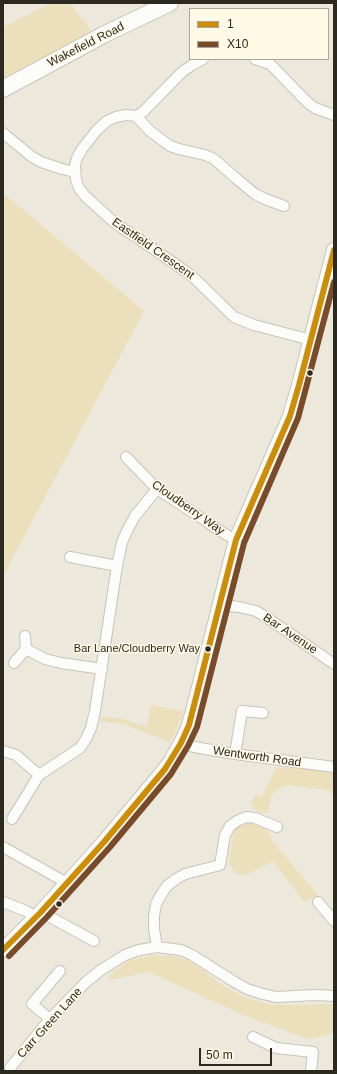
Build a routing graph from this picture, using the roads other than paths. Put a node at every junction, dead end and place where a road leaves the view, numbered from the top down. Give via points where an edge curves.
1 (170, 3) edge
2 (201, 60) edge
3 (258, 60) edge
4 (3, 89) edge
5 (334, 115) edge
6 (136, 116) junction
7 (3, 133) edge
8 (75, 172) junction
9 (284, 206) dead end
10 (334, 250) edge
11 (311, 340) junction
12 (126, 456) dead end
13 (157, 489) junction
14 (236, 540) junction
15 (70, 557) dead end
16 (116, 566) junction
17 (219, 605) junction
18 (25, 636) dead end
19 (26, 649) junction
20 (14, 663) dead end
21 (334, 664) edge
22 (102, 669) junction
23 (263, 713) dead end
24 (181, 744) junction
25 (3, 751) edge
26 (236, 754) junction
27 (334, 767) edge
28 (39, 775) junction
29 (12, 819) dead end
30 (277, 827) dead end
31 (3, 847) edge
32 (66, 884) junction
33 (3, 902) edge
34 (318, 902) dead end
35 (38, 914) junction
36 (334, 921) edge
37 (94, 941) dead end
38 (157, 947) junction
39 (3, 950) edge
40 (60, 971) dead end
41 (334, 996) edge
42 (50, 1019) junction
43 (252, 1037) dead end
44 (9, 1068) edge
45 (311, 1071) edge

1 - 4 main road, Wakefield Road via 105,34
2 - 6 street via 182,72
3 - 5 street via 270,64 308,103
6 - 8 street via 116,117 102,125 82,148
6 - 9 street via 170,146 214,159 255,194
7 - 8 street via 41,162
8 - 11 street, Eastfield Crescent via 79,188 85,196 116,224 191,275 234,317
10 - 11 main road
11 - 14 main road via 290,416
12 - 13 street, Cloudberry Way
13 - 14 street, Cloudberry Way
13 - 16 street via 128,529
14 - 17 main road
15 - 16 street
16 - 22 street
17 - 21 street, Bar Avenue via 256,611
17 - 24 main road via 196,700
18 - 19 street
19 - 20 street
19 - 22 street via 45,659
22 - 28 street via 95,711 86,739 80,748
23 - 26 street via 242,711
24 - 26 street, Wentworth Road
24 - 32 main road via 162,773
25 - 28 street via 16,755
26 - 27 street, Wentworth Road
28 - 29 street
30 - 38 street via 256,818 246,817 237,821 230,826 225,835 220,865 185,874 167,886 156,904 154,916
31 - 32 street
32 - 35 main road
33 - 35 street
34 - 36 street
35 - 37 street
35 - 39 main road
38 - 41 street, Carr Green Lane via 181,950 247,989 263,994 276,997
38 - 42 street, Carr Green Lane via 125,955 101,970
40 - 42 street via 32,1004
42 - 44 street, Carr Green Lane
43 - 45 street via 276,1048 313,1052

